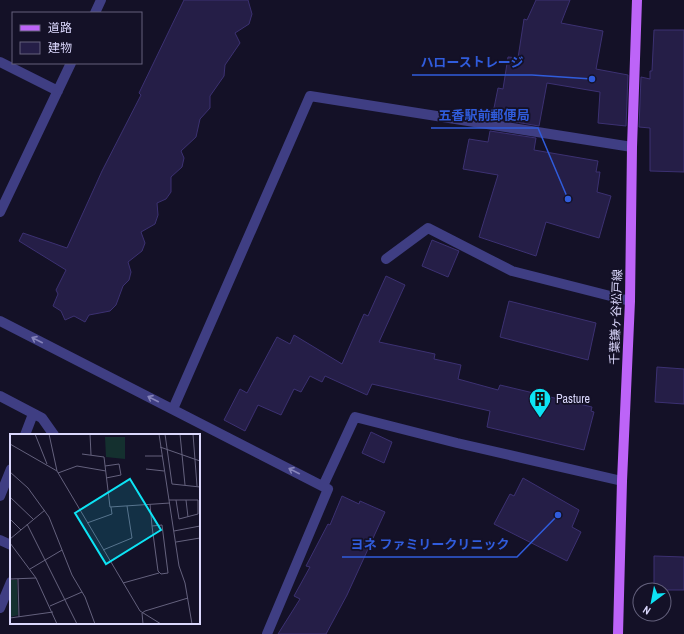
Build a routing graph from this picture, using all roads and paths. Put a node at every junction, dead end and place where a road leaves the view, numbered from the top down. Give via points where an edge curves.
1 (101, 0) edge
2 (637, 0) edge
3 (95, 12) edge
4 (0, 62) edge
5 (71, 64) edge
6 (58, 91) junction
7 (632, 147) junction
8 (0, 212) edge
9 (386, 259) dead end
10 (630, 301) junction
11 (0, 321) edge
12 (0, 396) edge
13 (173, 409) junction
14 (33, 414) junction
15 (24, 434) edge
16 (53, 434) edge
17 (10, 471) edge
18 (622, 481) junction
19 (326, 488) junction
20 (0, 496) edge
21 (0, 540) edge
22 (10, 545) edge
23 (10, 584) edge
24 (0, 608) edge
25 (267, 634) edge
26 (618, 634) edge

1 - 3 street
2 - 7 main road, 千葉鎌ヶ谷松戸線
4 - 6 street
5 - 6 street
6 - 8 street
7 - 10 main road, 千葉鎌ヶ谷松戸線
7 - 13 street via 310,96
9 - 10 street via 428,228 512,271
10 - 18 main road, 千葉鎌ヶ谷松戸線
13 -> 11 street
12 - 14 street
19 -> 13 street
14 - 15 street
14 - 16 street via 42,418
17 - 20 street
18 - 19 street via 355,417
18 - 26 main road, 千葉鎌ヶ谷松戸線
19 - 25 street
21 - 22 street
23 - 24 street

